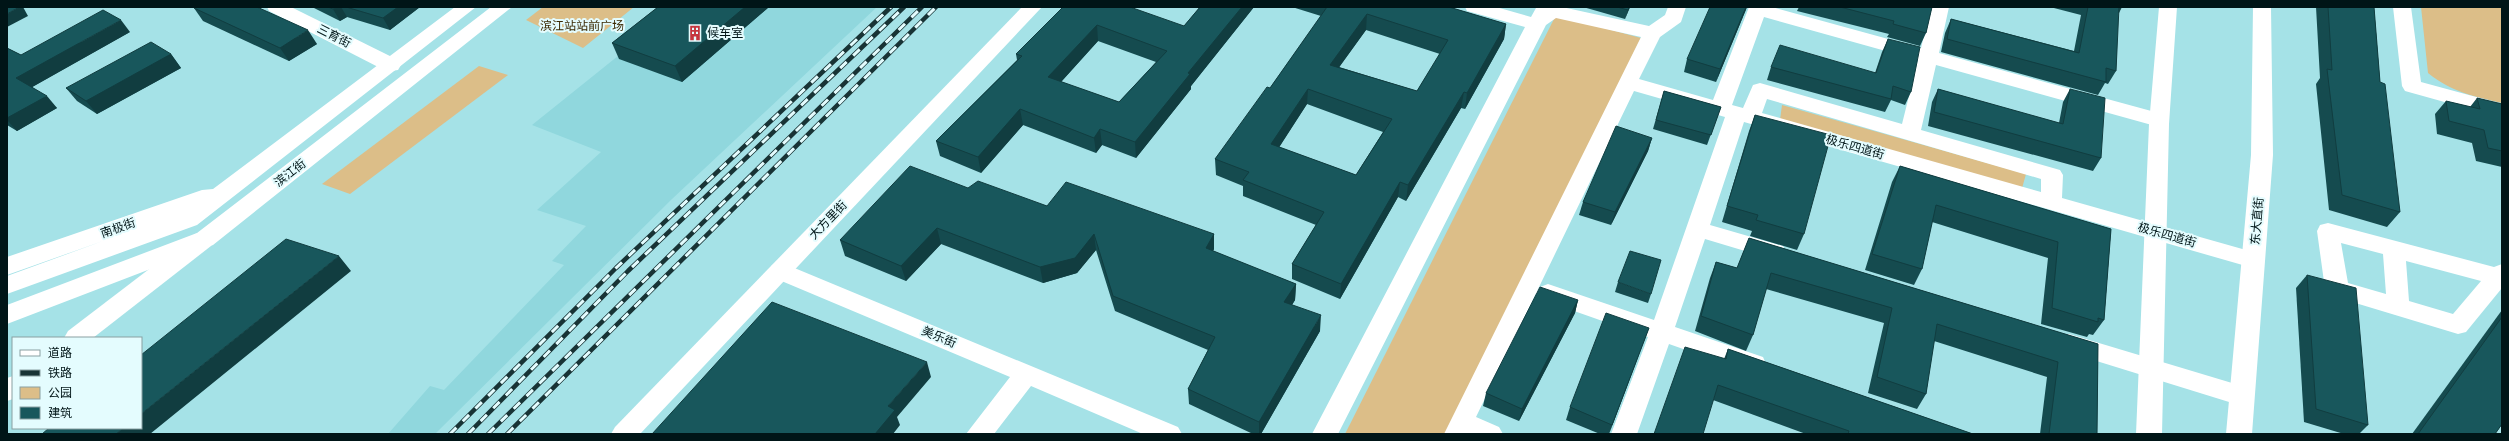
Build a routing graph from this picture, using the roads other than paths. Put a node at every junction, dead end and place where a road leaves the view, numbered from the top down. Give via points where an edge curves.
1 (276, 7) edge
2 (468, 7) edge
3 (503, 7) edge
4 (1033, 7) edge
5 (1046, 7) edge
6 (1474, 7) edge
7 (1677, 7) edge
8 (1940, 7) edge
9 (2168, 7) edge
10 (2262, 7) edge
11 (2402, 7) edge
12 (1757, 8) edge
13 (1541, 16) edge
14 (1652, 33) junction
15 (1929, 56) junction
16 (391, 65) junction
17 (1730, 81) junction
18 (1630, 83) junction
19 (1760, 90) junction
20 (2502, 111) edge
21 (1736, 113) junction
22 (2159, 120) junction
23 (1910, 134) junction
24 (228, 189) junction
25 (2051, 202) junction
26 (189, 219) joint
27 (1697, 229) junction
28 (2154, 231) junction
29 (205, 239) junction
30 (2394, 249) junction
31 (157, 256) junction
32 (1796, 259) edge
33 (2253, 260) junction
34 (7, 266) edge
35 (786, 273) junction
36 (2500, 275) edge
37 (7, 285) edge
38 (1528, 286) junction
39 (2398, 307) junction
40 (7, 315) edge
41 (7, 330) edge
42 (1662, 332) junction
43 (2045, 335) edge
44 (77, 337) edge
45 (2151, 368) junction
46 (1775, 372) edge
47 (1027, 374) junction
48 (2242, 396) junction
49 (1459, 428) edge
50 (624, 434) edge
51 (639, 434) edge
52 (979, 434) edge
53 (1169, 434) edge
54 (1325, 434) edge
55 (1490, 434) edge
56 (1624, 434) edge
57 (2148, 434) edge
58 (2239, 434) edge

1 - 16 street, 三育街
2 - 16 street, 滨江街
3 - 29 street, 滨江街
4 - 35 street, 大方里街
5 - 35 street, 大方里街
6 - 13 street
7 - 14 street via 1674,18
8 - 15 street
9 - 22 street
10 - 33 street, 东大直街 via 2262,155
11 - 20 street via 2412,86
12 - 15 street
12 - 17 street
13 - 14 street via 1553,11
13 - 54 street
14 - 18 street
15 - 22 street
15 - 23 street
16 - 24 street, 滨江街
17 - 19 street
17 - 21 street
18 - 21 street, 极乐四道街
18 - 38 street
19 - 21 street
19 - 23 street
21 - 25 street, 极乐四道街
21 - 27 street
22 - 28 street
23 - 25 street via 2052,175
24 - 26 street, 滨江街
24 - 34 street, 南极街
25 - 28 street, 极乐四道街
26 - 37 street, 南极街
27 - 32 street
27 - 42 street
28 - 33 street, 极乐四道街
28 - 45 street
29 - 31 street
29 - 44 street, 滨江街
30 - 36 street
30 - 39 street
30 - 39 street via 2328,231 2337,289
31 - 40 street
31 - 41 street
33 - 48 street, 东大直街
35 - 47 street, 美乐街
35 - 50 street, 大方里街
35 - 51 street, 大方里街
36 - 39 street via 2458,325
38 - 42 street
38 - 49 street
42 - 46 street
42 - 56 street
43 - 45 street
45 - 48 street
45 - 57 street
47 - 52 street
47 - 53 street, 美乐街
48 - 58 street, 东大直街
49 - 55 street

